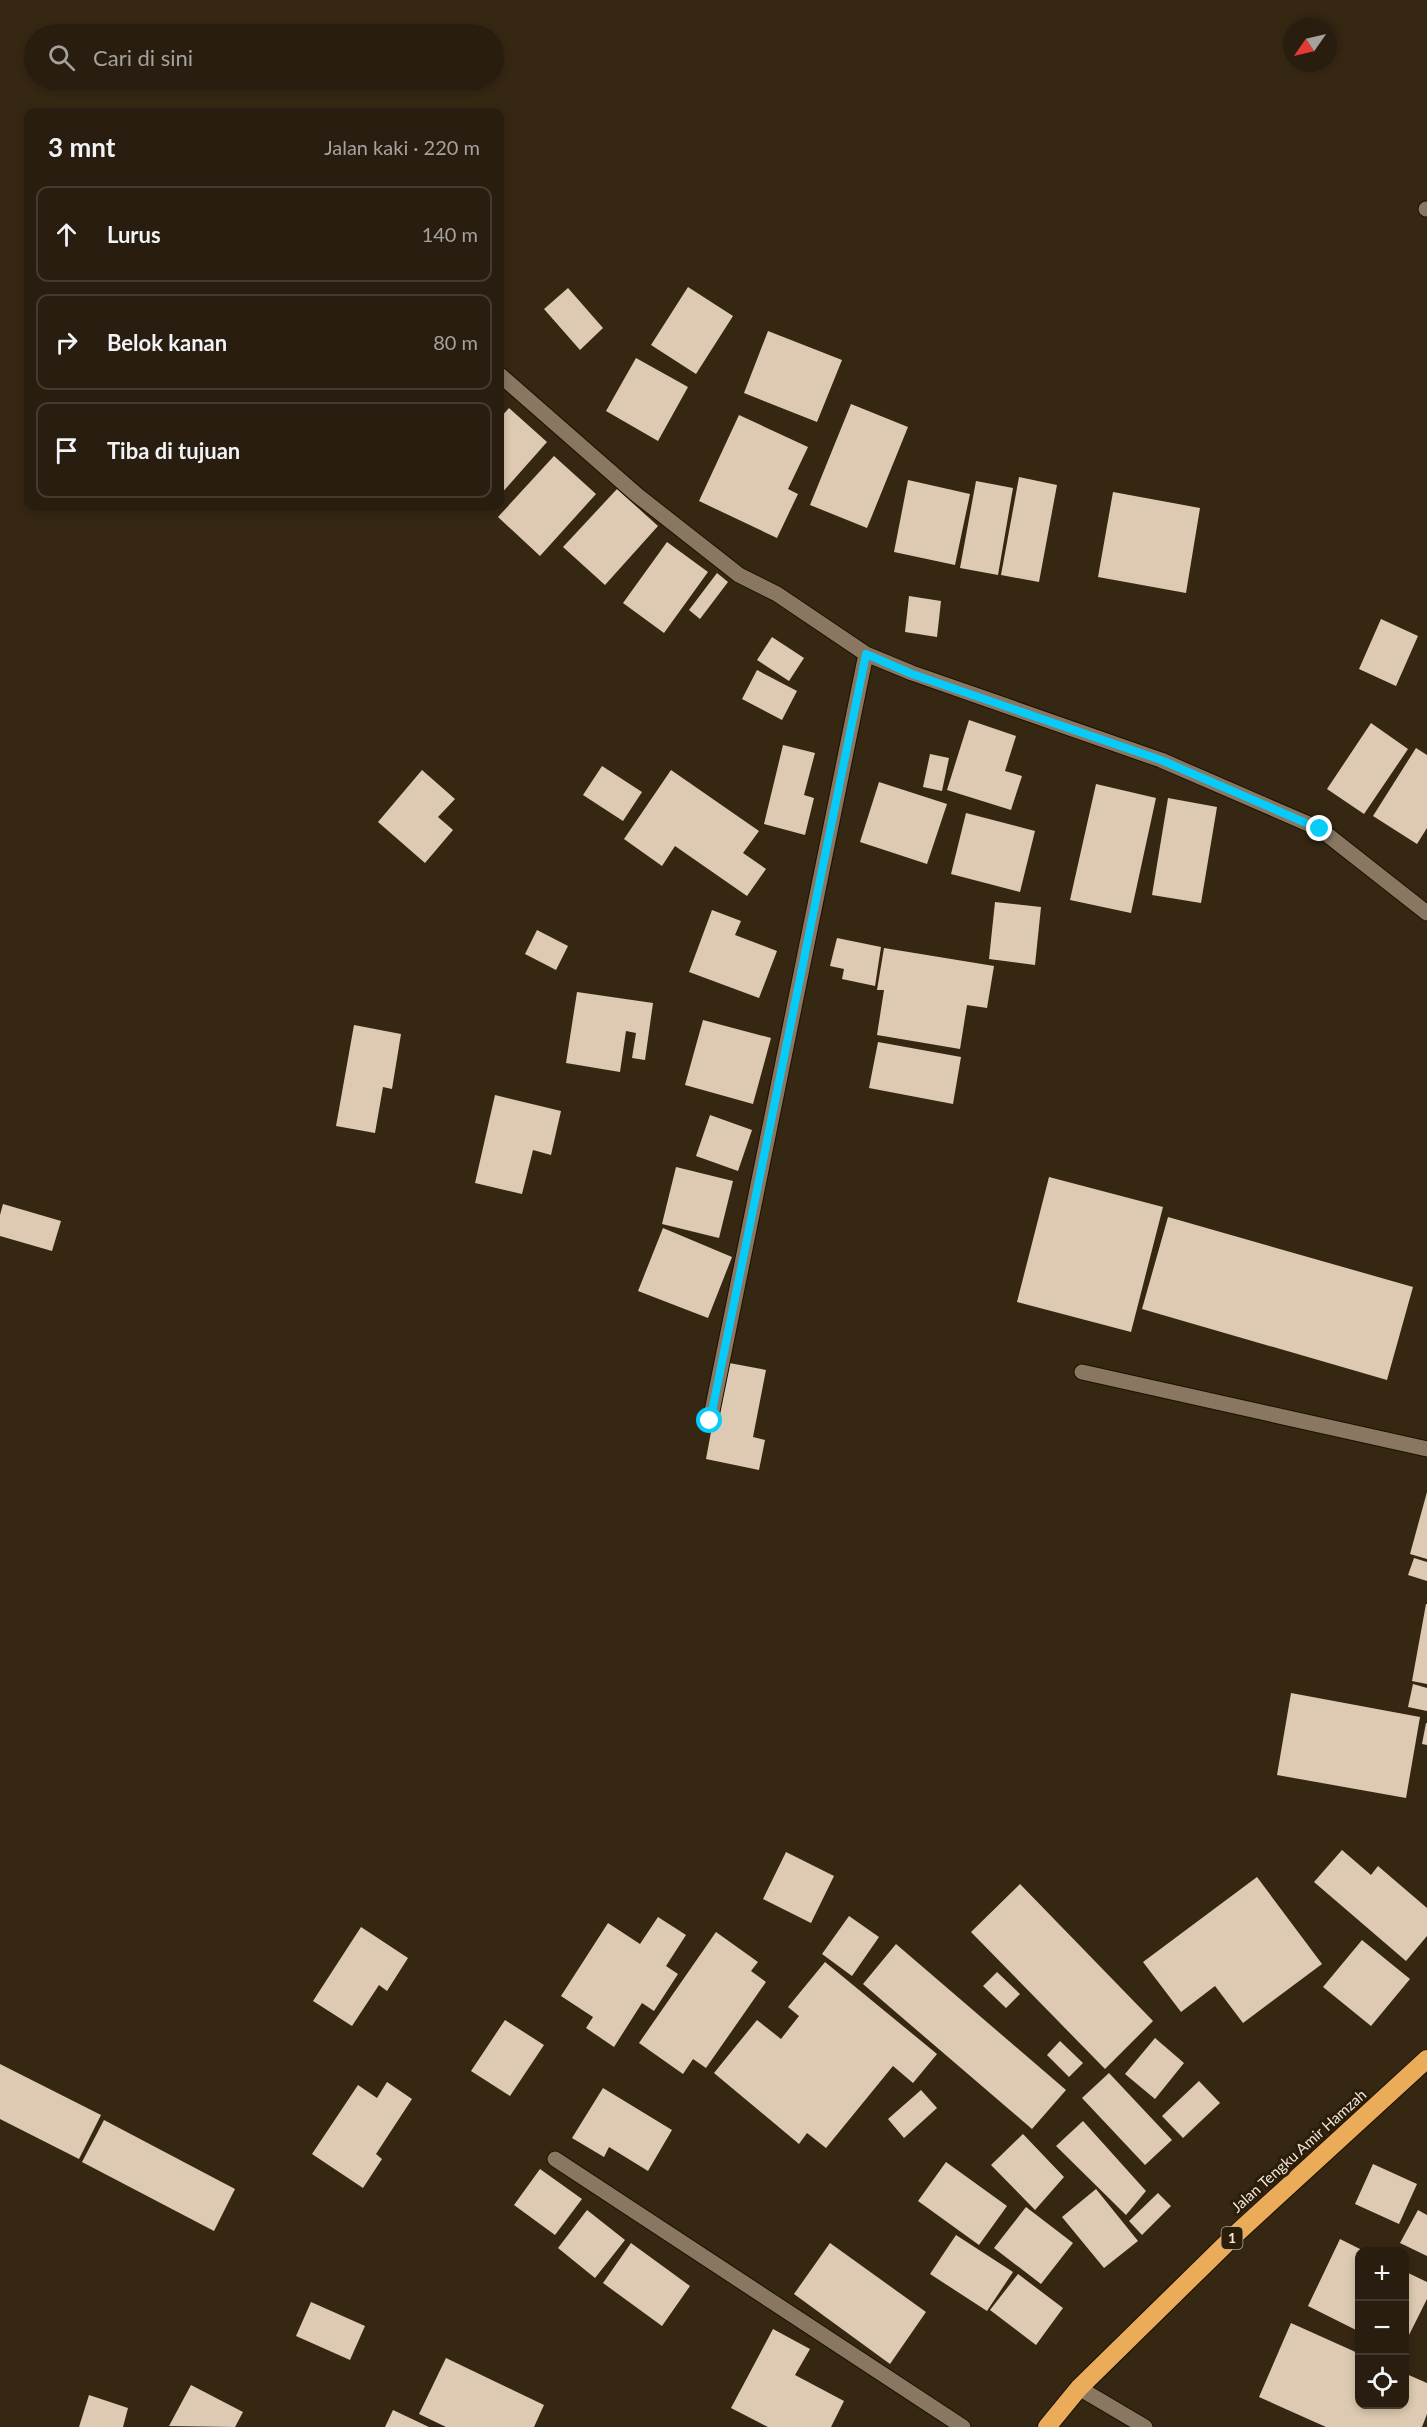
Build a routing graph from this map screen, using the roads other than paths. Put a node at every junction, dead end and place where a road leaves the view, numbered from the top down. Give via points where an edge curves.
1 (504, 379) edge
2 (866, 654) junction
3 (1427, 913) edge
4 (1082, 1372) dead end
5 (710, 1421) dead end
6 (1427, 1449) edge
7 (1427, 2059) edge
8 (555, 2159) dead end
9 (1078, 2388) junction
10 (963, 2427) edge
11 (1047, 2427) edge
12 (1145, 2427) edge

1 - 2 street via 637,495 739,575 777,594
2 - 3 street via 912,674 1161,760 1320,829
2 - 5 street
4 - 6 street
7 - 9 highway, Jalan Tengku Amir Hamzah / 1 via 1236,2234
8 - 10 street
9 - 11 highway, Jalan Tengku Amir Hamzah / 1
9 - 12 street

